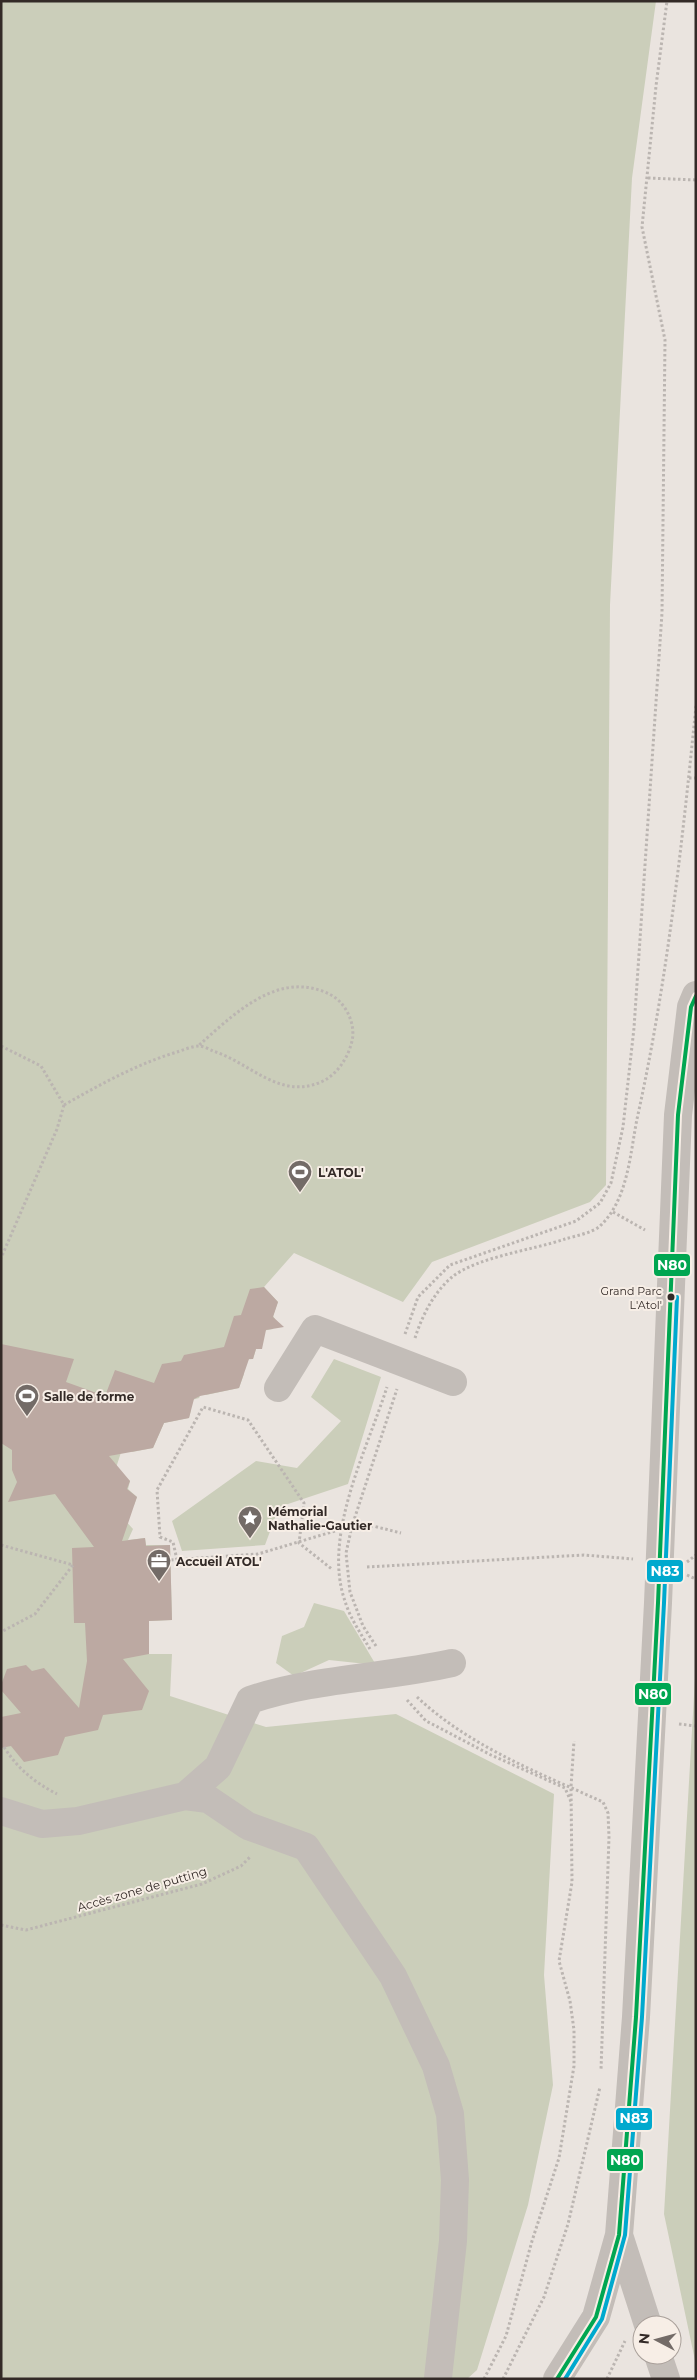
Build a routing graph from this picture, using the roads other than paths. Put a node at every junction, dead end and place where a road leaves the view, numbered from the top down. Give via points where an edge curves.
1 (696, 995) edge
2 (453, 1382) dead end
3 (278, 1388) dead end
4 (452, 1663) dead end
5 (185, 1796) junction
6 (1, 1811) edge
7 (619, 2235) junction
8 (645, 2315) edge
9 (661, 2365) edge
10 (438, 2378) edge
11 (557, 2379) edge
12 (666, 2379) edge

1 - 7 street via 691,1007 678,1115 636,2017
2 - 3 street via 315,1329
4 - 5 street via 274,1692 250,1700 218,1767
5 - 6 street via 78,1821 42,1824
5 - 10 street via 208,1799 248,1826 306,1847 393,1976 436,2066 450,2114 455,2180 453,2241
7 - 8 street
7 - 11 street via 596,2318
9 - 12 street

